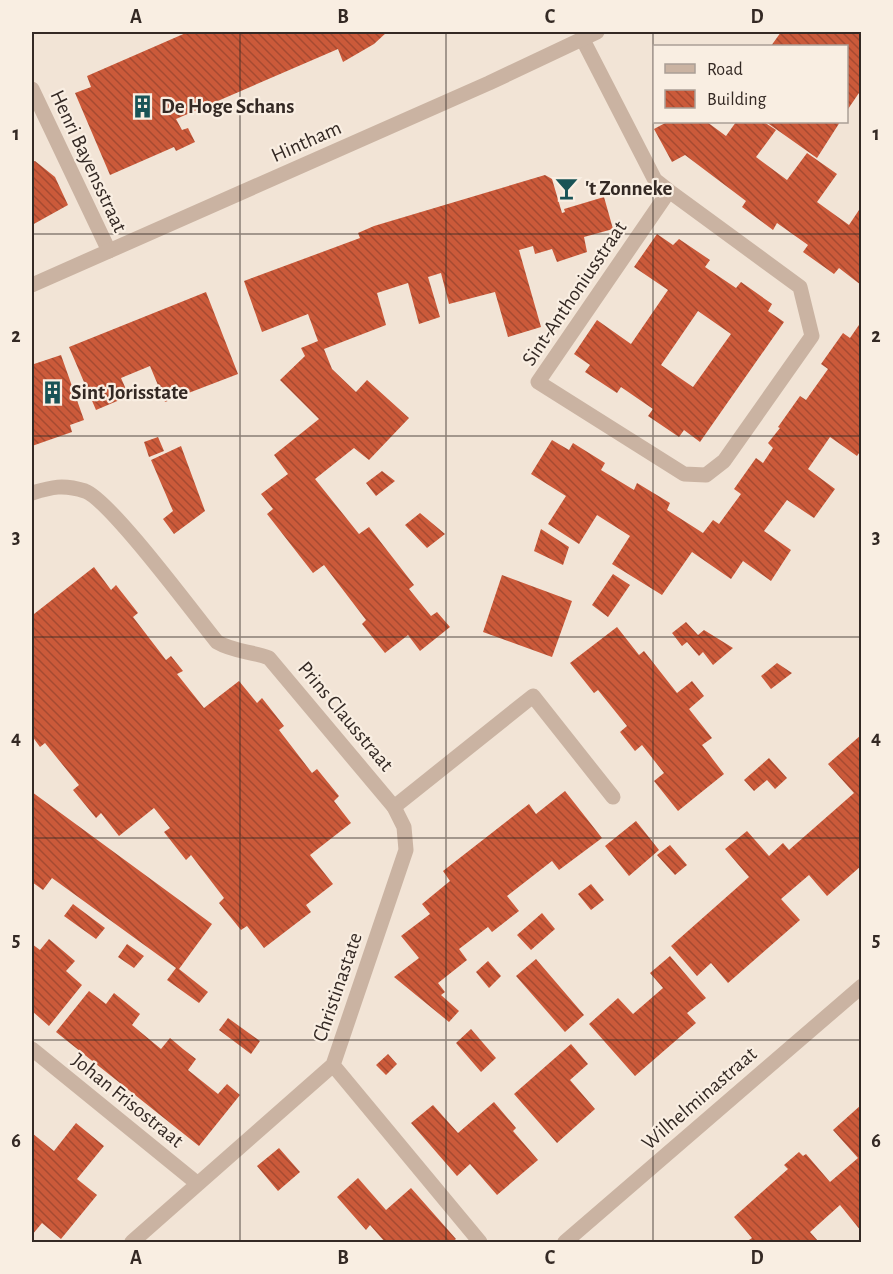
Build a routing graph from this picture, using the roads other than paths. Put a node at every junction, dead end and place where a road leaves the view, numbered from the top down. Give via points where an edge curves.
1 (597, 32) edge
2 (583, 40) junction
3 (32, 89) edge
4 (669, 191) junction
5 (109, 251) junction
6 (32, 285) edge
7 (32, 493) edge
8 (613, 797) dead end
9 (394, 807) junction
10 (861, 986) edge
11 (32, 1049) edge
12 (333, 1065) junction
13 (198, 1184) junction
14 (132, 1242) edge
15 (480, 1242) edge
16 (565, 1242) edge

1 - 2 street, Hintham
2 - 4 street, Sint-Anthoniusstraat via 655,180
2 - 5 street, Hintham
3 - 5 street, Henri Bayensstraat
4 - 4 street, Sint-Anthoniusstraat via 538,382 684,474 706,475 724,461 812,336 800,287
5 - 6 street, Hintham
7 - 9 street, Prins Clausstraat via 58,485 87,492 114,515 218,642 232,651 255,652 269,658
8 - 9 street via 532,696
9 - 12 street, Christinastate via 404,827 406,850
10 - 16 street, Wilhelminastraat
11 - 13 street, Johan Frisostraat
12 - 13 street
12 - 15 street, Christinastate
13 - 14 street

